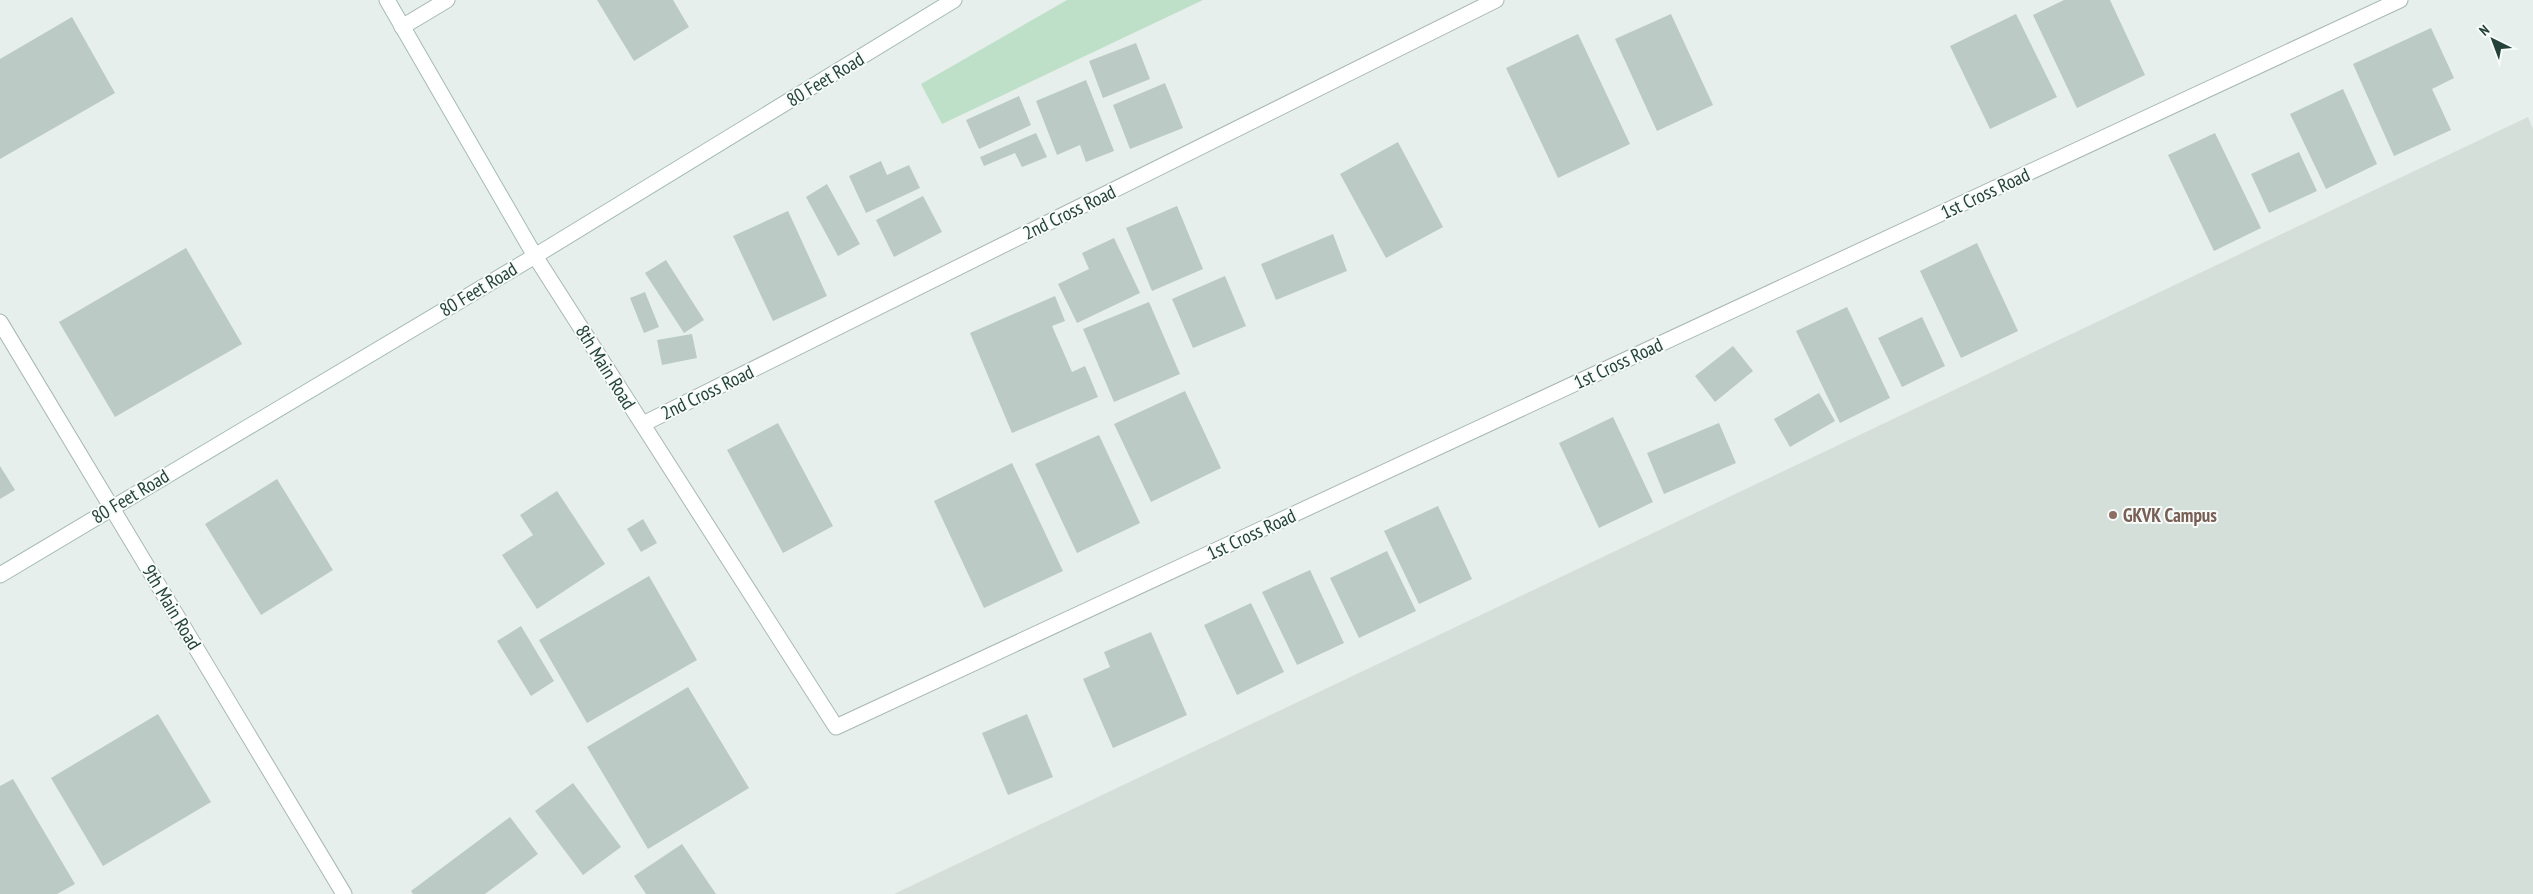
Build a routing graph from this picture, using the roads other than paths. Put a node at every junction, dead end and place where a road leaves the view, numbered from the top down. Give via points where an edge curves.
1 (387, 0) edge
2 (447, 0) edge
3 (954, 0) edge
4 (1496, 0) edge
5 (2400, 0) edge
6 (402, 26) junction
7 (536, 256) junction
8 (0, 322) edge
9 (643, 424) junction
10 (112, 507) junction
11 (0, 575) edge
12 (836, 727) joint
13 (344, 894) edge

1 - 6 street, 8th Main Road
2 - 6 street
3 - 7 street, 80 Feet Road
4 - 9 street, 2nd Cross Road
5 - 12 street, 1st Cross Road
6 - 7 street, 8th Main Road
7 - 9 street, 8th Main Road
7 - 10 street, 80 Feet Road
8 - 10 street, 9th Main Road
9 - 12 street, 8th Main Road
10 - 11 street, 80 Feet Road
10 - 13 street, 9th Main Road

